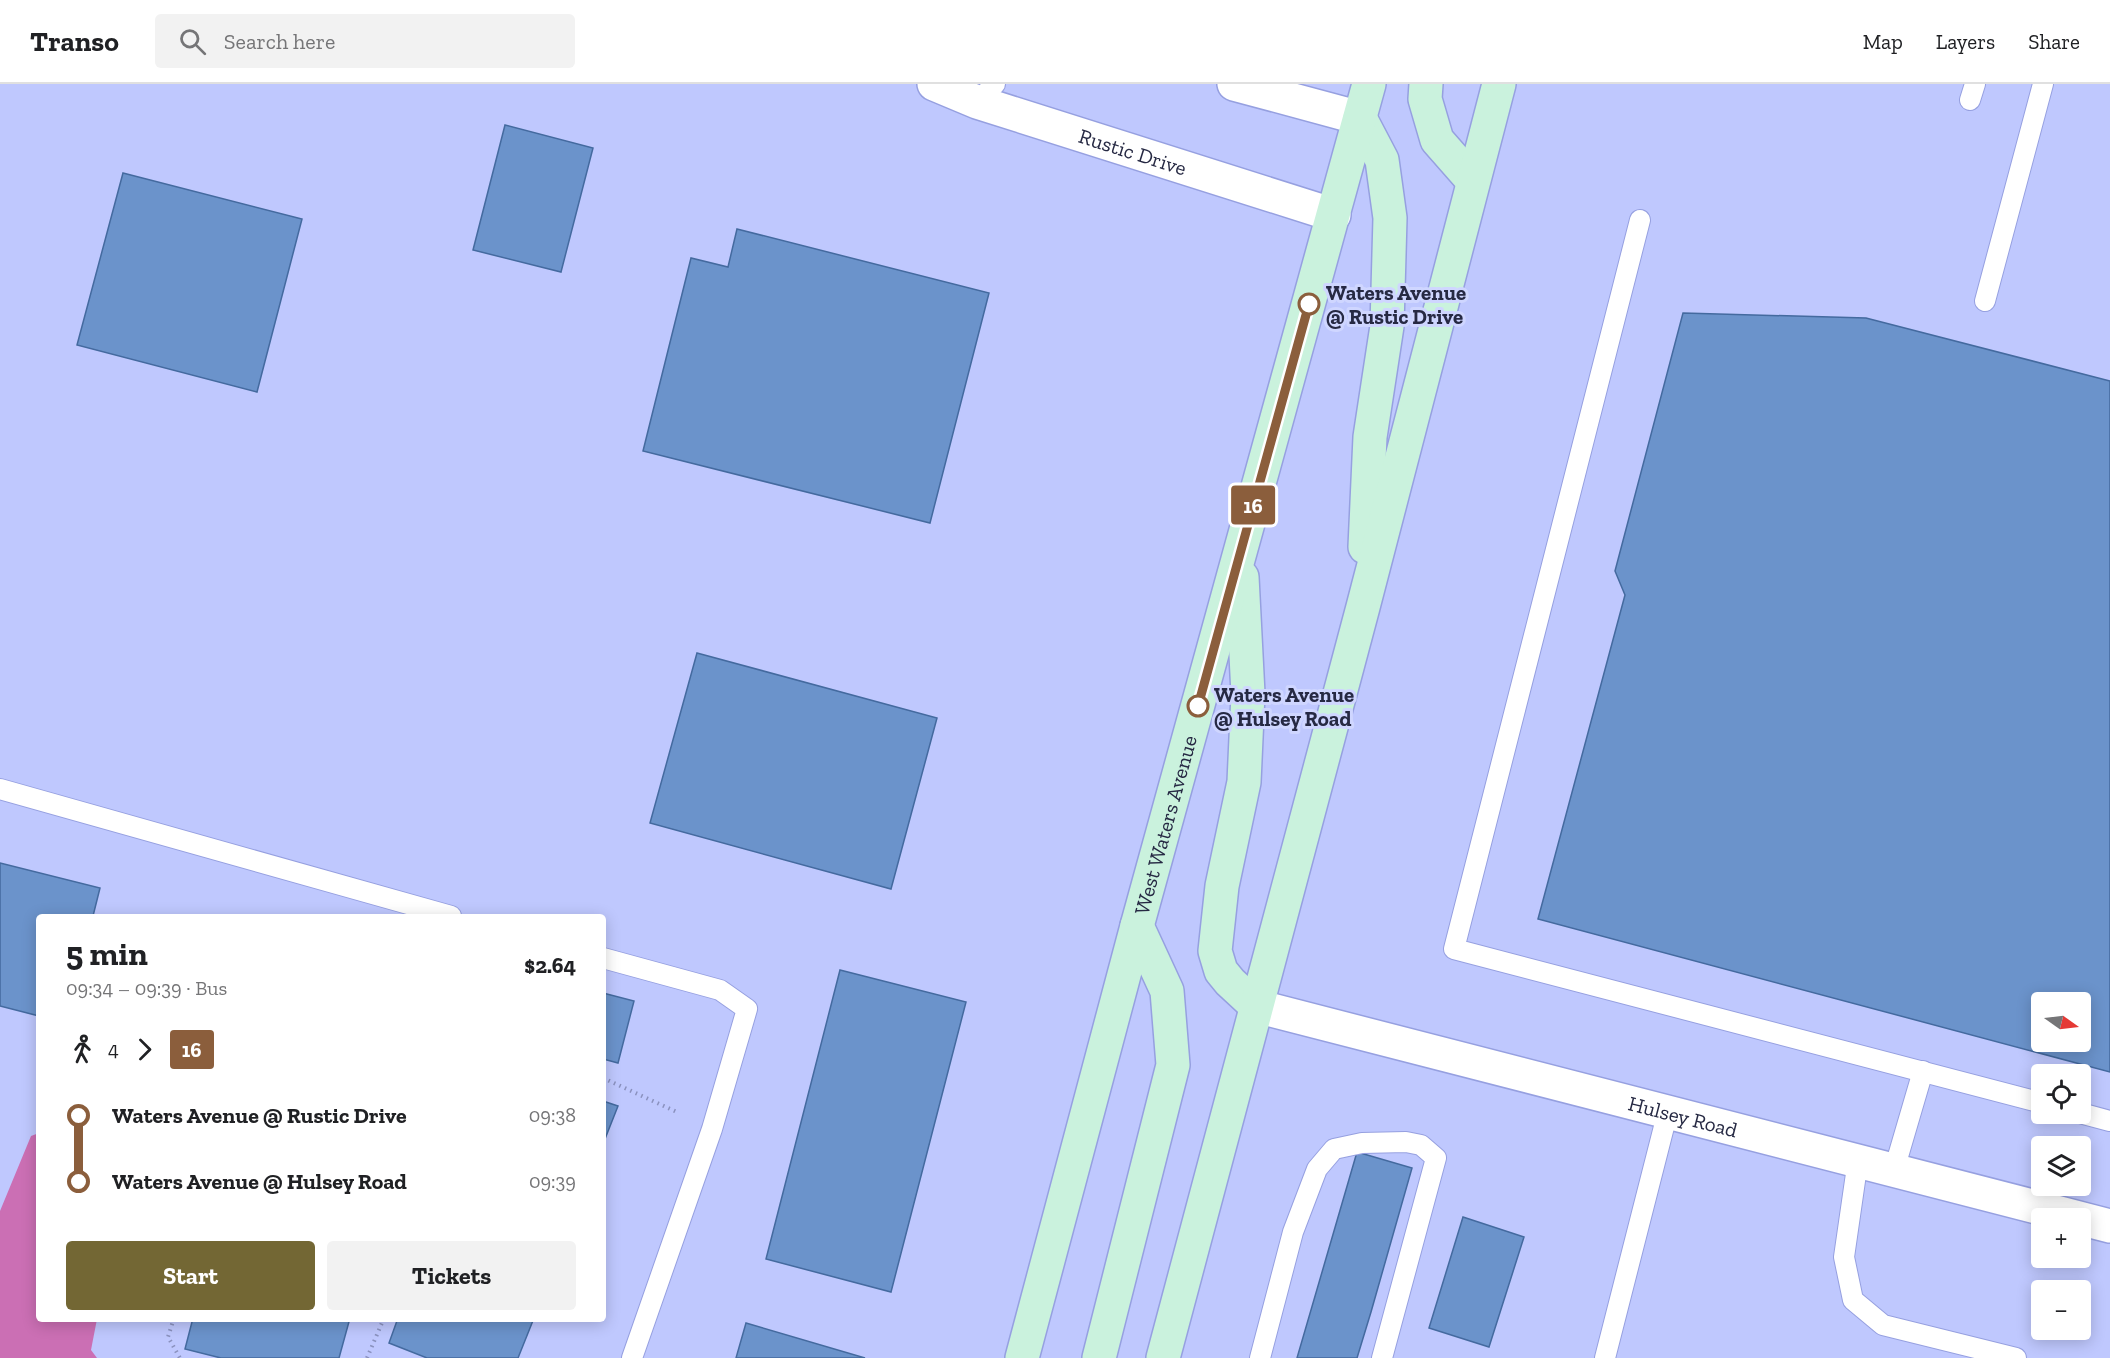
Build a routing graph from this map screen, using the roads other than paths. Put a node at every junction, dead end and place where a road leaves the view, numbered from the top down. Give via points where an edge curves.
1 (934, 84) edge
2 (1234, 84) edge
3 (1369, 84) edge
4 (1426, 84) edge
5 (1499, 84) edge
6 (2043, 84) edge
7 (986, 93) edge
8 (1360, 118) junction
9 (1473, 181) junction
10 (1334, 215) junction
11 (1640, 220) dead end
12 (1985, 301) dead end
13 (1240, 552) junction
14 (1363, 608) junction
15 (0, 789) edge
16 (444, 914) edge
17 (1137, 926) junction
18 (606, 959) edge
19 (1256, 1006) junction
20 (1923, 1071) junction
21 (2031, 1100) edge
22 (1668, 1111) junction
23 (2091, 1116) edge
24 (2110, 1121) edge
25 (1858, 1160) junction
26 (1894, 1170) junction
27 (2110, 1226) edge
28 (632, 1358) edge
29 (1022, 1358) edge
30 (1099, 1358) edge
31 (1163, 1358) edge
32 (1260, 1358) edge
33 (1382, 1358) edge
34 (1605, 1358) edge
35 (2016, 1358) edge

1 - 7 street, Rustic Drive
2 - 8 street
3 - 8 main road, West Waters Avenue
4 - 9 main road via 1425,99 1437,140
5 - 9 main road
6 - 12 lane
7 - 10 street, Rustic Drive
8 - 10 main road, West Waters Avenue
8 - 14 main road via 1382,160 1390,218 1387,326 1370,436
9 - 14 main road
10 - 13 main road, West Waters Avenue
11 - 20 lane via 1454,948
13 - 17 main road, West Waters Avenue
13 - 19 main road via 1248,694 1244,782 1222,886 1215,951 1221,971
14 - 19 main road
15 - 16 lane
17 - 29 main road, West Waters Avenue
17 - 30 main road via 1167,991 1173,1065
18 - 28 lane via 720,990 747,1009 712,1129
19 - 22 street, Hulsey Road
19 - 31 main road
20 - 21 lane
20 - 26 lane
22 - 25 street, Hulsey Road
22 - 34 lane
23 - 24 lane
25 - 26 street, Hulsey Road
25 - 35 lane via 1844,1257 1853,1300 1883,1325
26 - 27 street, Hulsey Road
32 - 33 lane via 1293,1232 1317,1169 1334,1149 1362,1143 1406,1142 1421,1145 1436,1158

